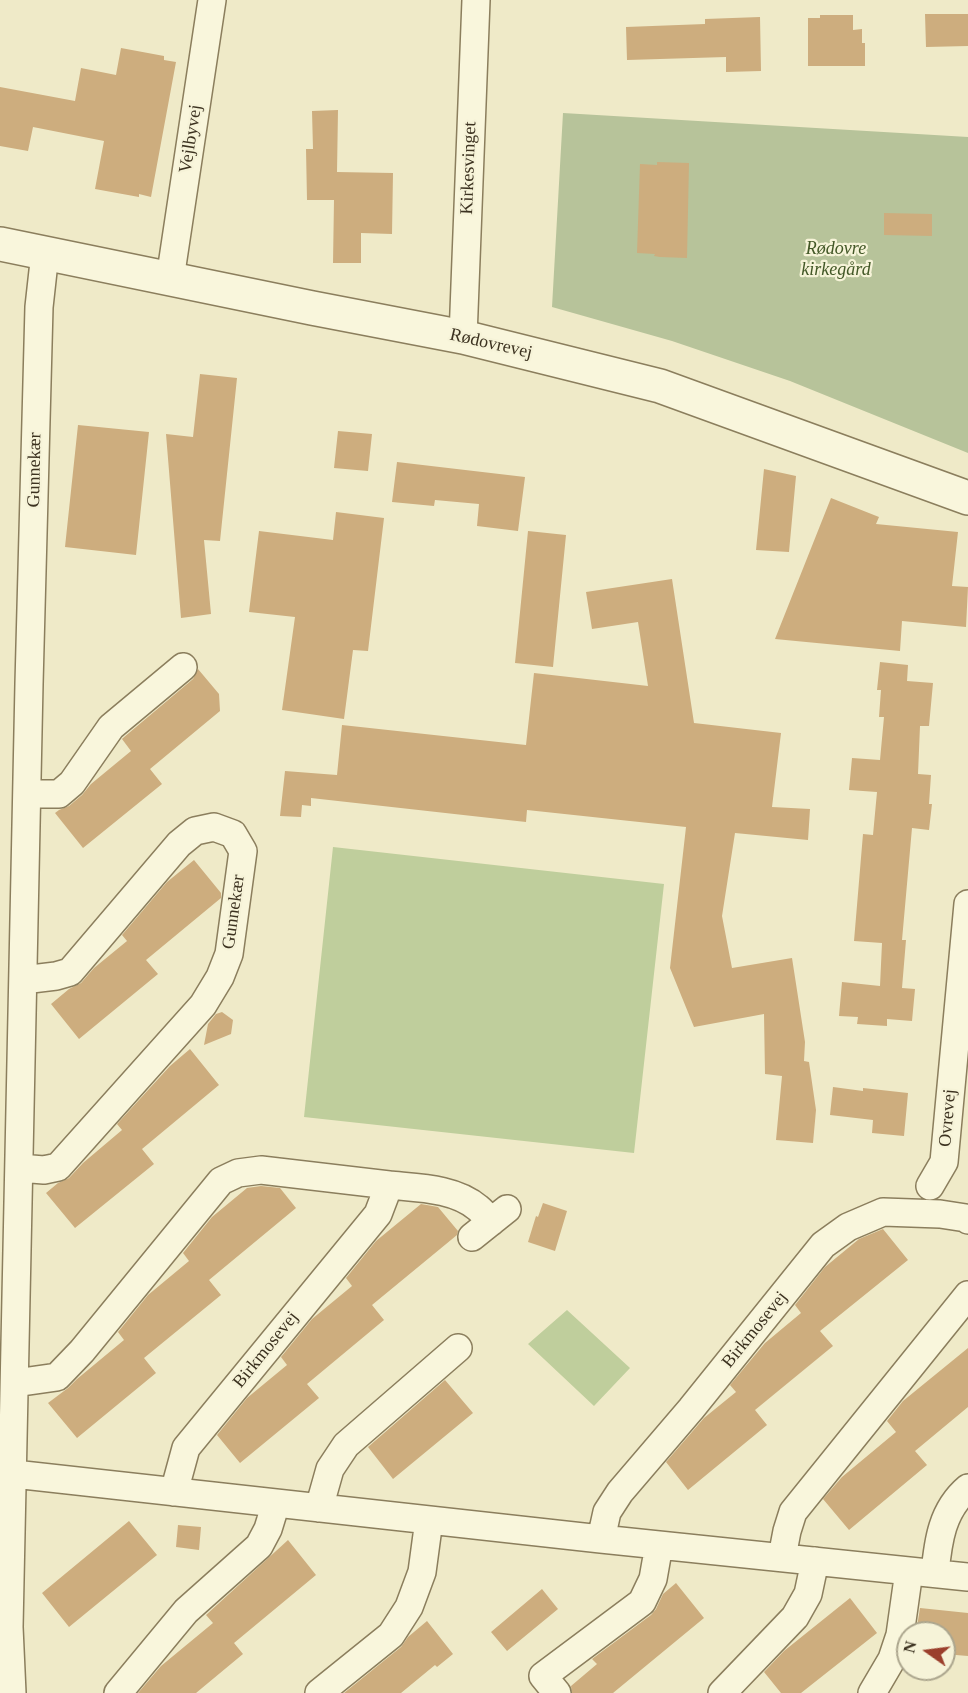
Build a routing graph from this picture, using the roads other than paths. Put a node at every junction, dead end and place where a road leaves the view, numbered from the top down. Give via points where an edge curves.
1 (212, 0) edge
2 (476, 0) edge
3 (0, 244) edge
4 (45, 253) junction
5 (170, 279) junction
6 (463, 336) junction
7 (968, 498) edge
8 (183, 667) dead end
9 (27, 794) junction
10 (968, 904) edge
11 (23, 980) junction
12 (19, 1168) junction
13 (388, 1185) junction
14 (930, 1186) dead end
15 (968, 1220) edge
16 (490, 1223) dead end
17 (968, 1295) edge
18 (458, 1348) dead end
19 (15, 1383) junction
20 (14, 1474) junction
21 (968, 1488) edge
22 (174, 1492) junction
23 (276, 1503) junction
24 (319, 1508) junction
25 (429, 1520) junction
26 (601, 1539) junction
27 (658, 1545) junction
28 (782, 1557) junction
29 (815, 1561) junction
30 (922, 1572) junction
31 (968, 1577) edge
32 (12, 1693) edge
33 (118, 1693) edge
34 (319, 1693) edge
35 (557, 1693) edge
36 (722, 1693) edge
37 (872, 1693) edge

1 - 5 street, Vejlbyvej
2 - 6 street, Kirkesvinget
3 - 4 street, Rødovrevej
4 - 5 street, Rødovrevej
4 - 9 street, Gunnekær via 39,307
5 - 6 street, Rødovrevej
6 - 7 street, Rødovrevej via 666,388
8 - 9 street via 111,727 72,783 59,794
9 - 11 street, Gunnekær
10 - 14 street, Ovrevej via 944,1162
11 - 12 street, Gunnekær
11 - 12 street, Gunnekær via 70,972 179,844 195,831 214,827 233,834 243,851 229,954 203,1005 58,1167
12 - 19 street, Gunnekær
13 - 16 street via 459,1196 477,1207
13 - 19 street via 261,1170 238,1173 221,1181 57,1377
13 - 22 street, Birkmosevej via 378,1214 186,1448
15 - 26 street, Birkmosevej via 940,1214 883,1212 848,1227 823,1245 620,1492 607,1512
17 - 28 street via 793,1512
18 - 24 street via 346,1445 330,1469
19 - 20 street, Gunnekær
20 - 22 street
20 - 32 street, Gunnekær via 9,1627
21 - 30 street via 953,1505
22 - 23 street
23 - 24 street
23 - 33 street via 259,1546 186,1611
24 - 25 street
25 - 26 street
25 - 34 street via 422,1572 409,1607 391,1635
26 - 27 street
27 - 28 street
27 - 35 street via 653,1579 642,1602 543,1676
28 - 29 street
29 - 30 street
29 - 36 street via 808,1594 795,1617
30 - 31 street
30 - 37 street via 892,1659

